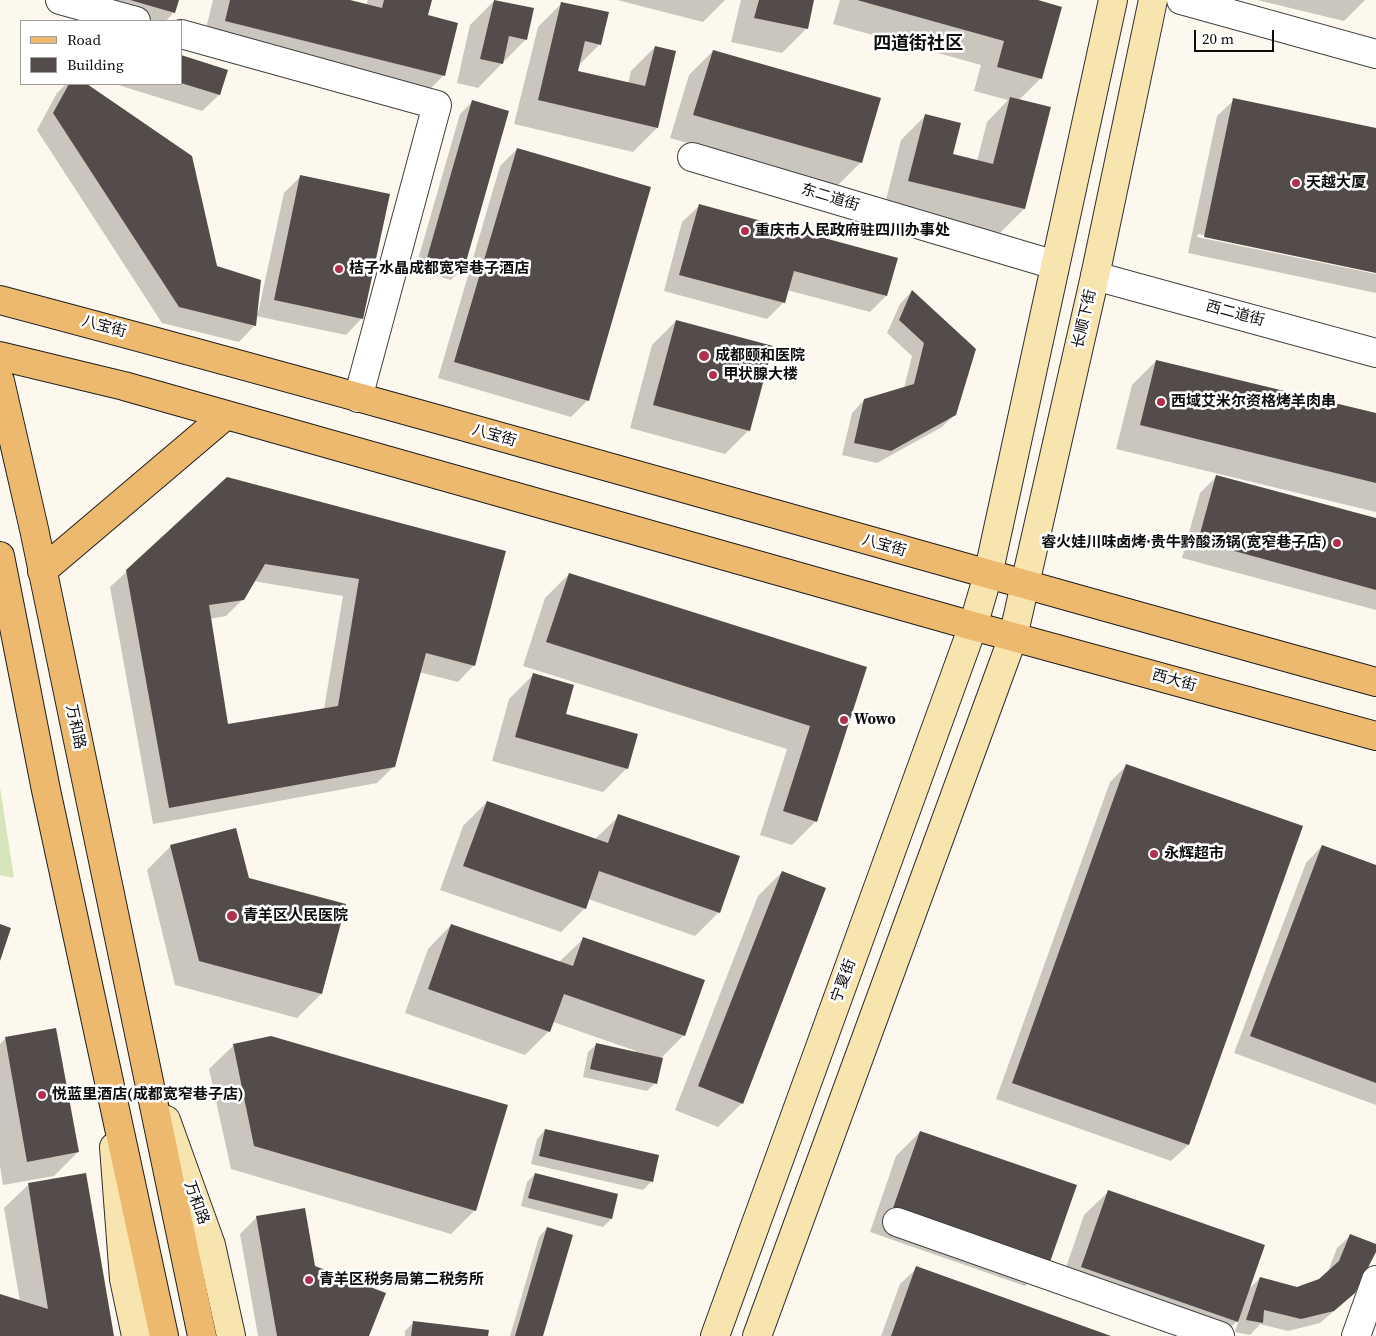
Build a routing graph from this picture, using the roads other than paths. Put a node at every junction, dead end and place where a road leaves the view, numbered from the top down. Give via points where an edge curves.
1 (61, 0) edge
2 (1113, 0) edge
3 (1153, 0) edge
4 (1181, 0) edge
5 (132, 20) edge
6 (182, 34) edge
7 (1376, 54) edge
8 (692, 157) dead end
9 (1055, 265) junction
10 (1095, 276) junction
11 (0, 300) edge
12 (1376, 352) edge
13 (0, 356) edge
14 (0, 381) edge
15 (358, 398) junction
16 (226, 415) junction
17 (0, 556) edge
18 (42, 571) junction
19 (988, 575) junction
20 (1025, 586) junction
21 (973, 626) junction
22 (1013, 637) junction
23 (1376, 682) edge
24 (1376, 736) edge
25 (149, 1073) junction
26 (110, 1083) junction
27 (897, 1222) dead end
28 (1376, 1280) edge
29 (136, 1336) edge
30 (164, 1336) edge
31 (202, 1336) edge
32 (231, 1336) edge
33 (715, 1336) edge
34 (757, 1336) edge
35 (1220, 1336) edge
36 (1356, 1336) edge

1 - 5 street
2 - 9 main road
3 - 10 main road, 长顺下街
4 - 7 street
6 - 15 street via 437,106
8 - 9 street, 东二道街
9 - 19 main road
10 - 12 street, 西二道街
10 - 20 main road, 长顺下街
11 - 15 main road, 八宝街
13 - 16 main road
14 - 18 main road, 万和路
15 - 19 main road, 八宝街
16 - 18 main road
16 - 21 main road
17 - 26 main road via 46,790
18 - 25 main road, 万和路
19 - 20 main road
19 - 21 main road
20 - 22 main road, 长顺下街
20 - 23 main road
21 - 22 main road, 西大街
21 - 33 main road, 宁夏街
22 - 24 main road, 西大街
22 - 34 main road
25 - 31 main road, 万和路
25 - 32 main road, 万和路 via 211,1245
26 - 29 main road via 124,1279
26 - 30 main road
27 - 35 street
28 - 36 street

